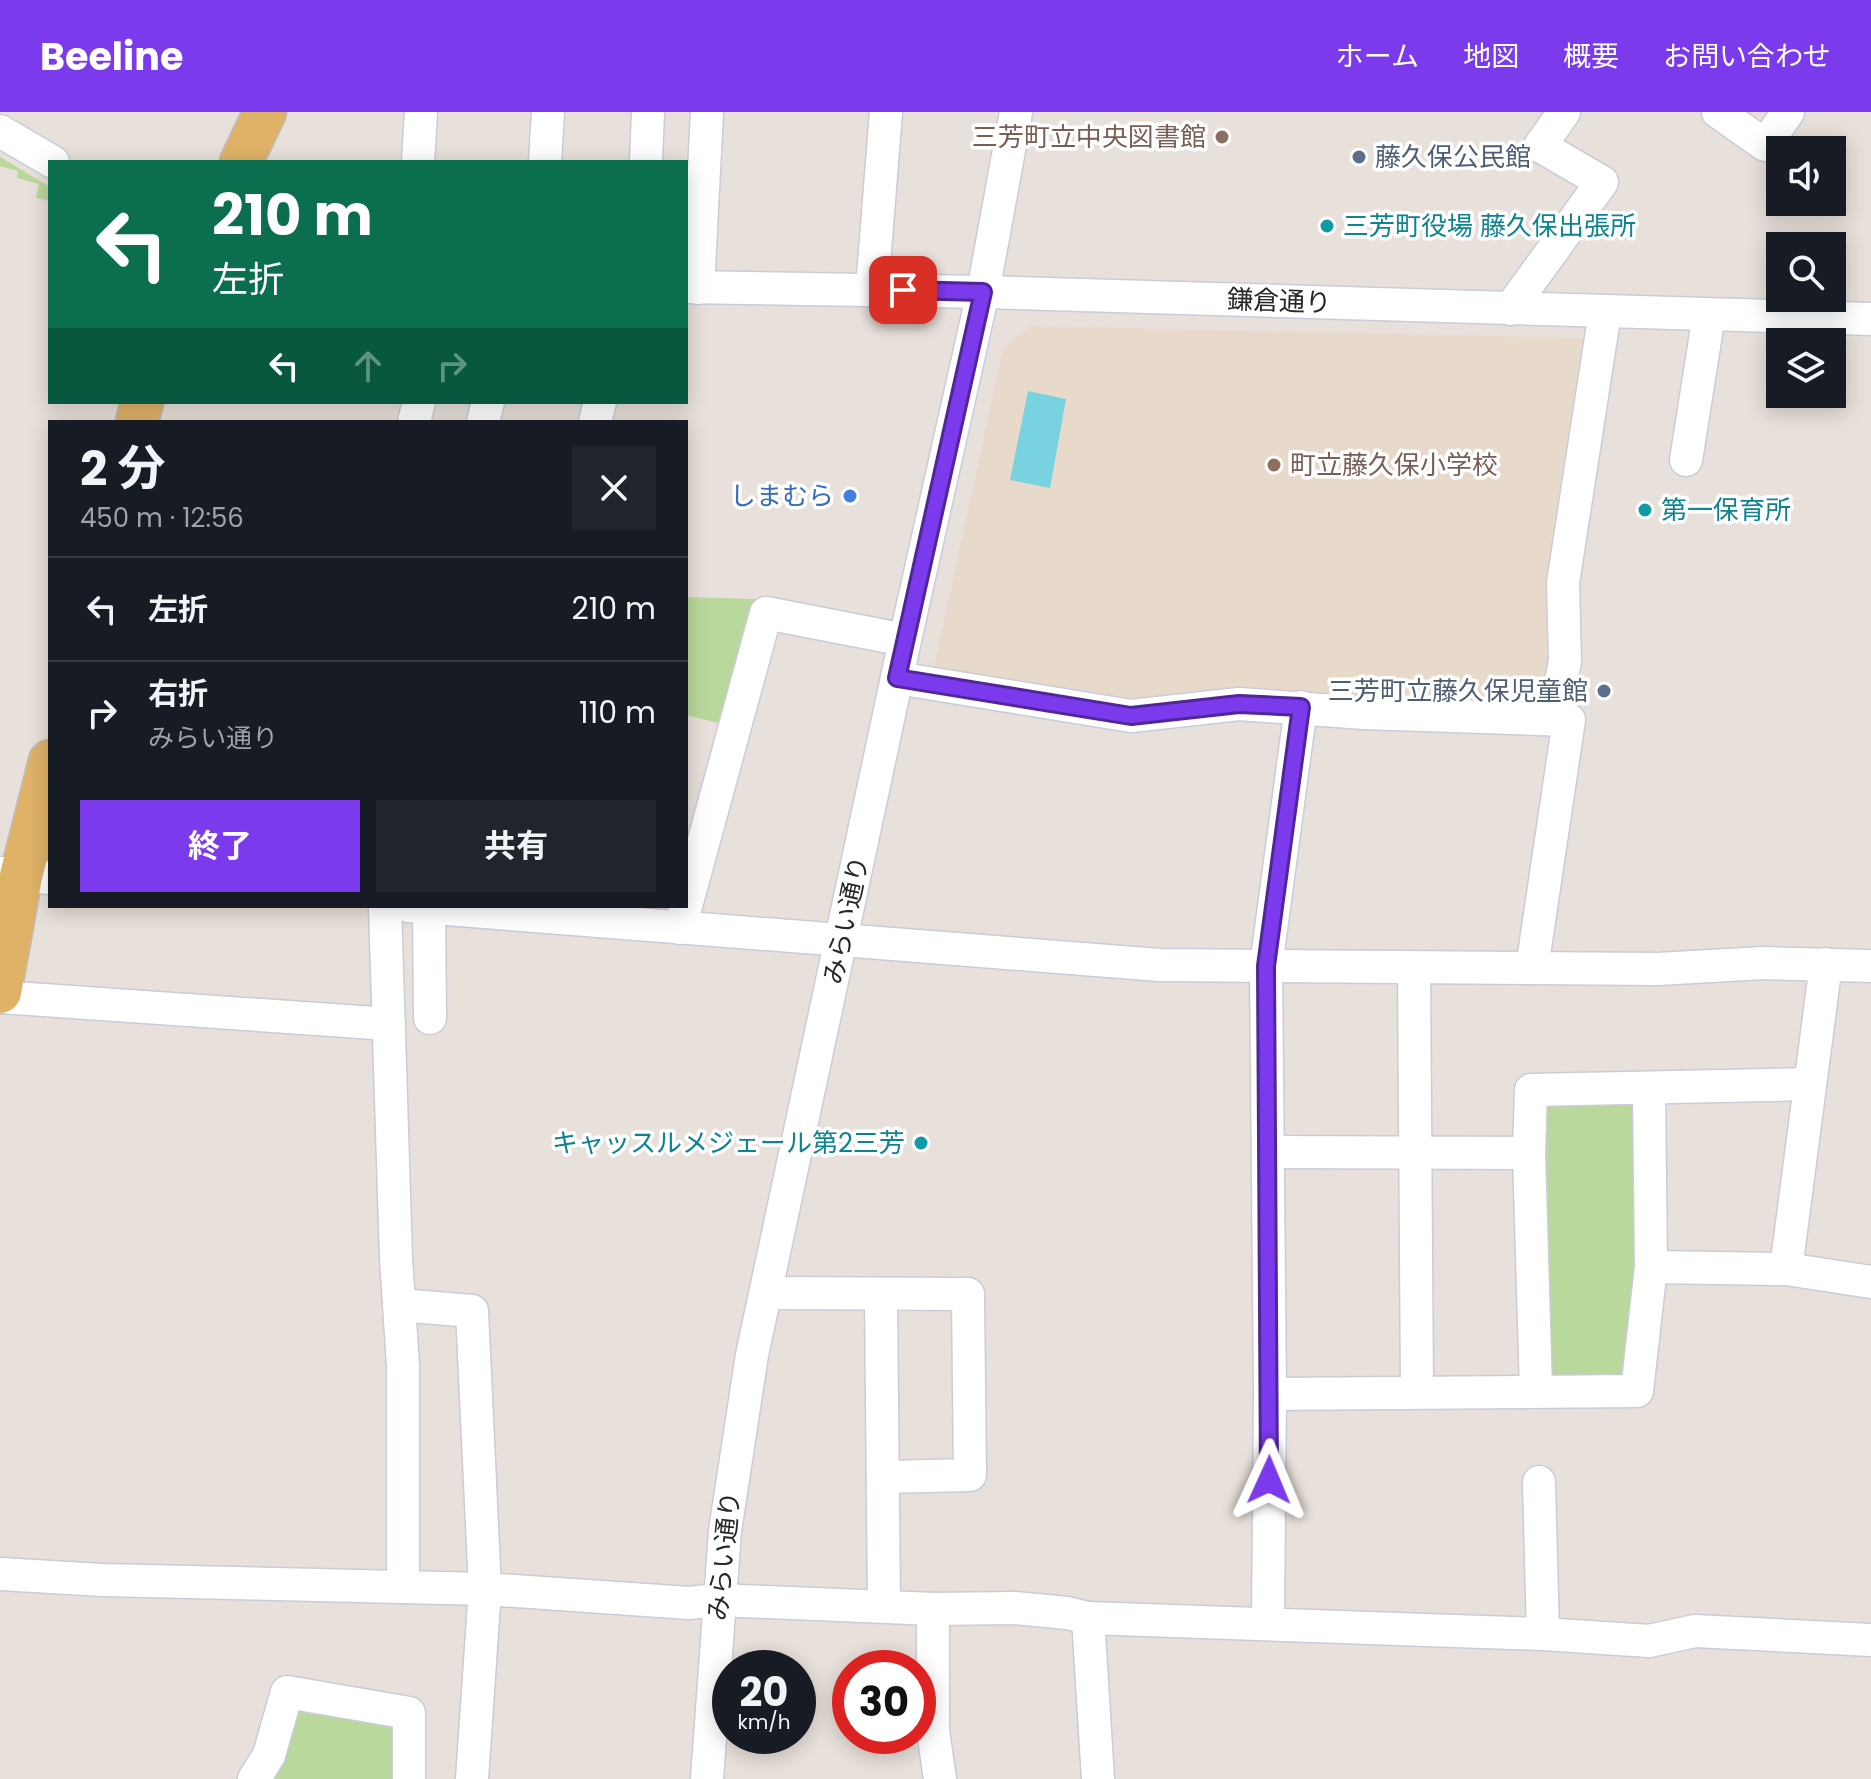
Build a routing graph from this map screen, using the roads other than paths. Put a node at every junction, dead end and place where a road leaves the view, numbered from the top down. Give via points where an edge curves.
1 (265, 112) edge
2 (421, 112) edge
3 (548, 112) edge
4 (648, 112) edge
5 (707, 112) edge
6 (886, 112) edge
7 (1016, 112) edge
8 (1564, 112) edge
9 (1718, 112) edge
10 (1788, 112) edge
11 (0, 131) edge
12 (50, 160) edge
13 (242, 160) edge
14 (418, 160) edge
15 (545, 160) edge
16 (646, 160) edge
17 (692, 287) edge
18 (872, 289) junction
19 (983, 292) junction
20 (1510, 309) junction
21 (1605, 312) junction
22 (1709, 315) junction
23 (1871, 319) edge
24 (1686, 460) dead end
25 (905, 640) junction
26 (897, 678) junction
27 (1301, 707) junction
28 (1554, 718) junction
29 (48, 770) edge
30 (24, 876) edge
31 (688, 899) edge
32 (385, 908) edge
33 (418, 908) edge
34 (430, 908) edge
35 (685, 908) edge
36 (680, 928) junction
37 (841, 941) junction
38 (1826, 964) junction
39 (1266, 966) junction
40 (1871, 966) edge
41 (1414, 968) junction
42 (1532, 968) junction
43 (0, 995) edge
44 (430, 1018) dead end
45 (389, 1024) junction
46 (1810, 1084) junction
47 (1649, 1088) junction
48 (1415, 1151) junction
49 (1269, 1152) junction
50 (1529, 1153) junction
51 (1651, 1267) junction
52 (1786, 1269) junction
53 (1871, 1282) edge
54 (767, 1293) junction
55 (881, 1295) junction
56 (399, 1305) junction
57 (1536, 1391) junction
58 (1417, 1392) junction
59 (1270, 1394) junction
60 (884, 1477) junction
61 (1539, 1482) dead end
62 (0, 1574) edge
63 (403, 1587) junction
64 (485, 1589) junction
65 (718, 1600) junction
66 (884, 1606) junction
67 (933, 1609) junction
68 (1088, 1618) junction
69 (1268, 1623) junction
70 (1543, 1634) junction
71 (1871, 1640) edge
72 (254, 1779) edge
73 (409, 1779) edge
74 (472, 1779) edge
75 (707, 1779) edge
76 (940, 1779) edge
77 (1098, 1779) edge

1 - 13 main road
2 - 14 street
3 - 15 street
4 - 16 street
5 - 17 street
6 - 18 street
7 - 19 street, みらい通り
8 - 20 street via 1540,146 1602,182
9 - 10 street via 1765,145
11 - 12 street
17 - 18 street, 鎌倉通り
18 - 19 street, 鎌倉通り
19 - 20 street, 鎌倉通り
19 - 25 street, みらい通り
20 - 21 street, 鎌倉通り
21 - 22 street, 鎌倉通り
21 - 28 street via 1563,583 1565,661
22 - 23 street, 鎌倉通り
22 - 24 street
25 - 26 street, みらい通り
25 - 31 street via 766,613
26 - 27 street via 1131,716 1239,704
26 - 37 street, みらい通り
27 - 28 street
27 - 39 street
28 - 42 street via 1569,720
29 - 30 main road
30 - 43 main road
32 - 45 street
33 - 44 street
34 - 36 street
35 - 36 street
36 - 37 street
37 - 39 street via 1159,965
37 - 54 street, みらい通り
38 - 40 street
38 - 42 street
38 - 46 street
39 - 41 street
39 - 49 street
41 - 42 street
41 - 48 street
43 - 45 street
45 - 56 street
46 - 47 street
46 - 52 street
47 - 50 street via 1531,1090
47 - 51 street
48 - 49 street
48 - 50 street
48 - 58 street
49 - 59 street
50 - 57 street
51 - 52 street
51 - 57 street via 1637,1391
52 - 53 street
54 - 55 street
54 - 65 street, みらい通り via 737,1445
55 - 60 street
55 - 60 street via 968,1294 970,1475
56 - 63 street
56 - 64 street via 472,1311
57 - 58 street
58 - 59 street
59 - 69 street
60 - 66 street
61 - 70 street
62 - 63 street
63 - 64 street
64 - 65 street via 689,1603
64 - 74 street
65 - 66 street
65 - 75 street, みらい通り
66 - 67 street
67 - 68 street via 1014,1608
67 - 76 street via 933,1731
68 - 69 street
68 - 77 street
69 - 70 street
70 - 71 street via 1649,1641 1695,1631
72 - 73 street via 269,1755 287,1692 409,1713

